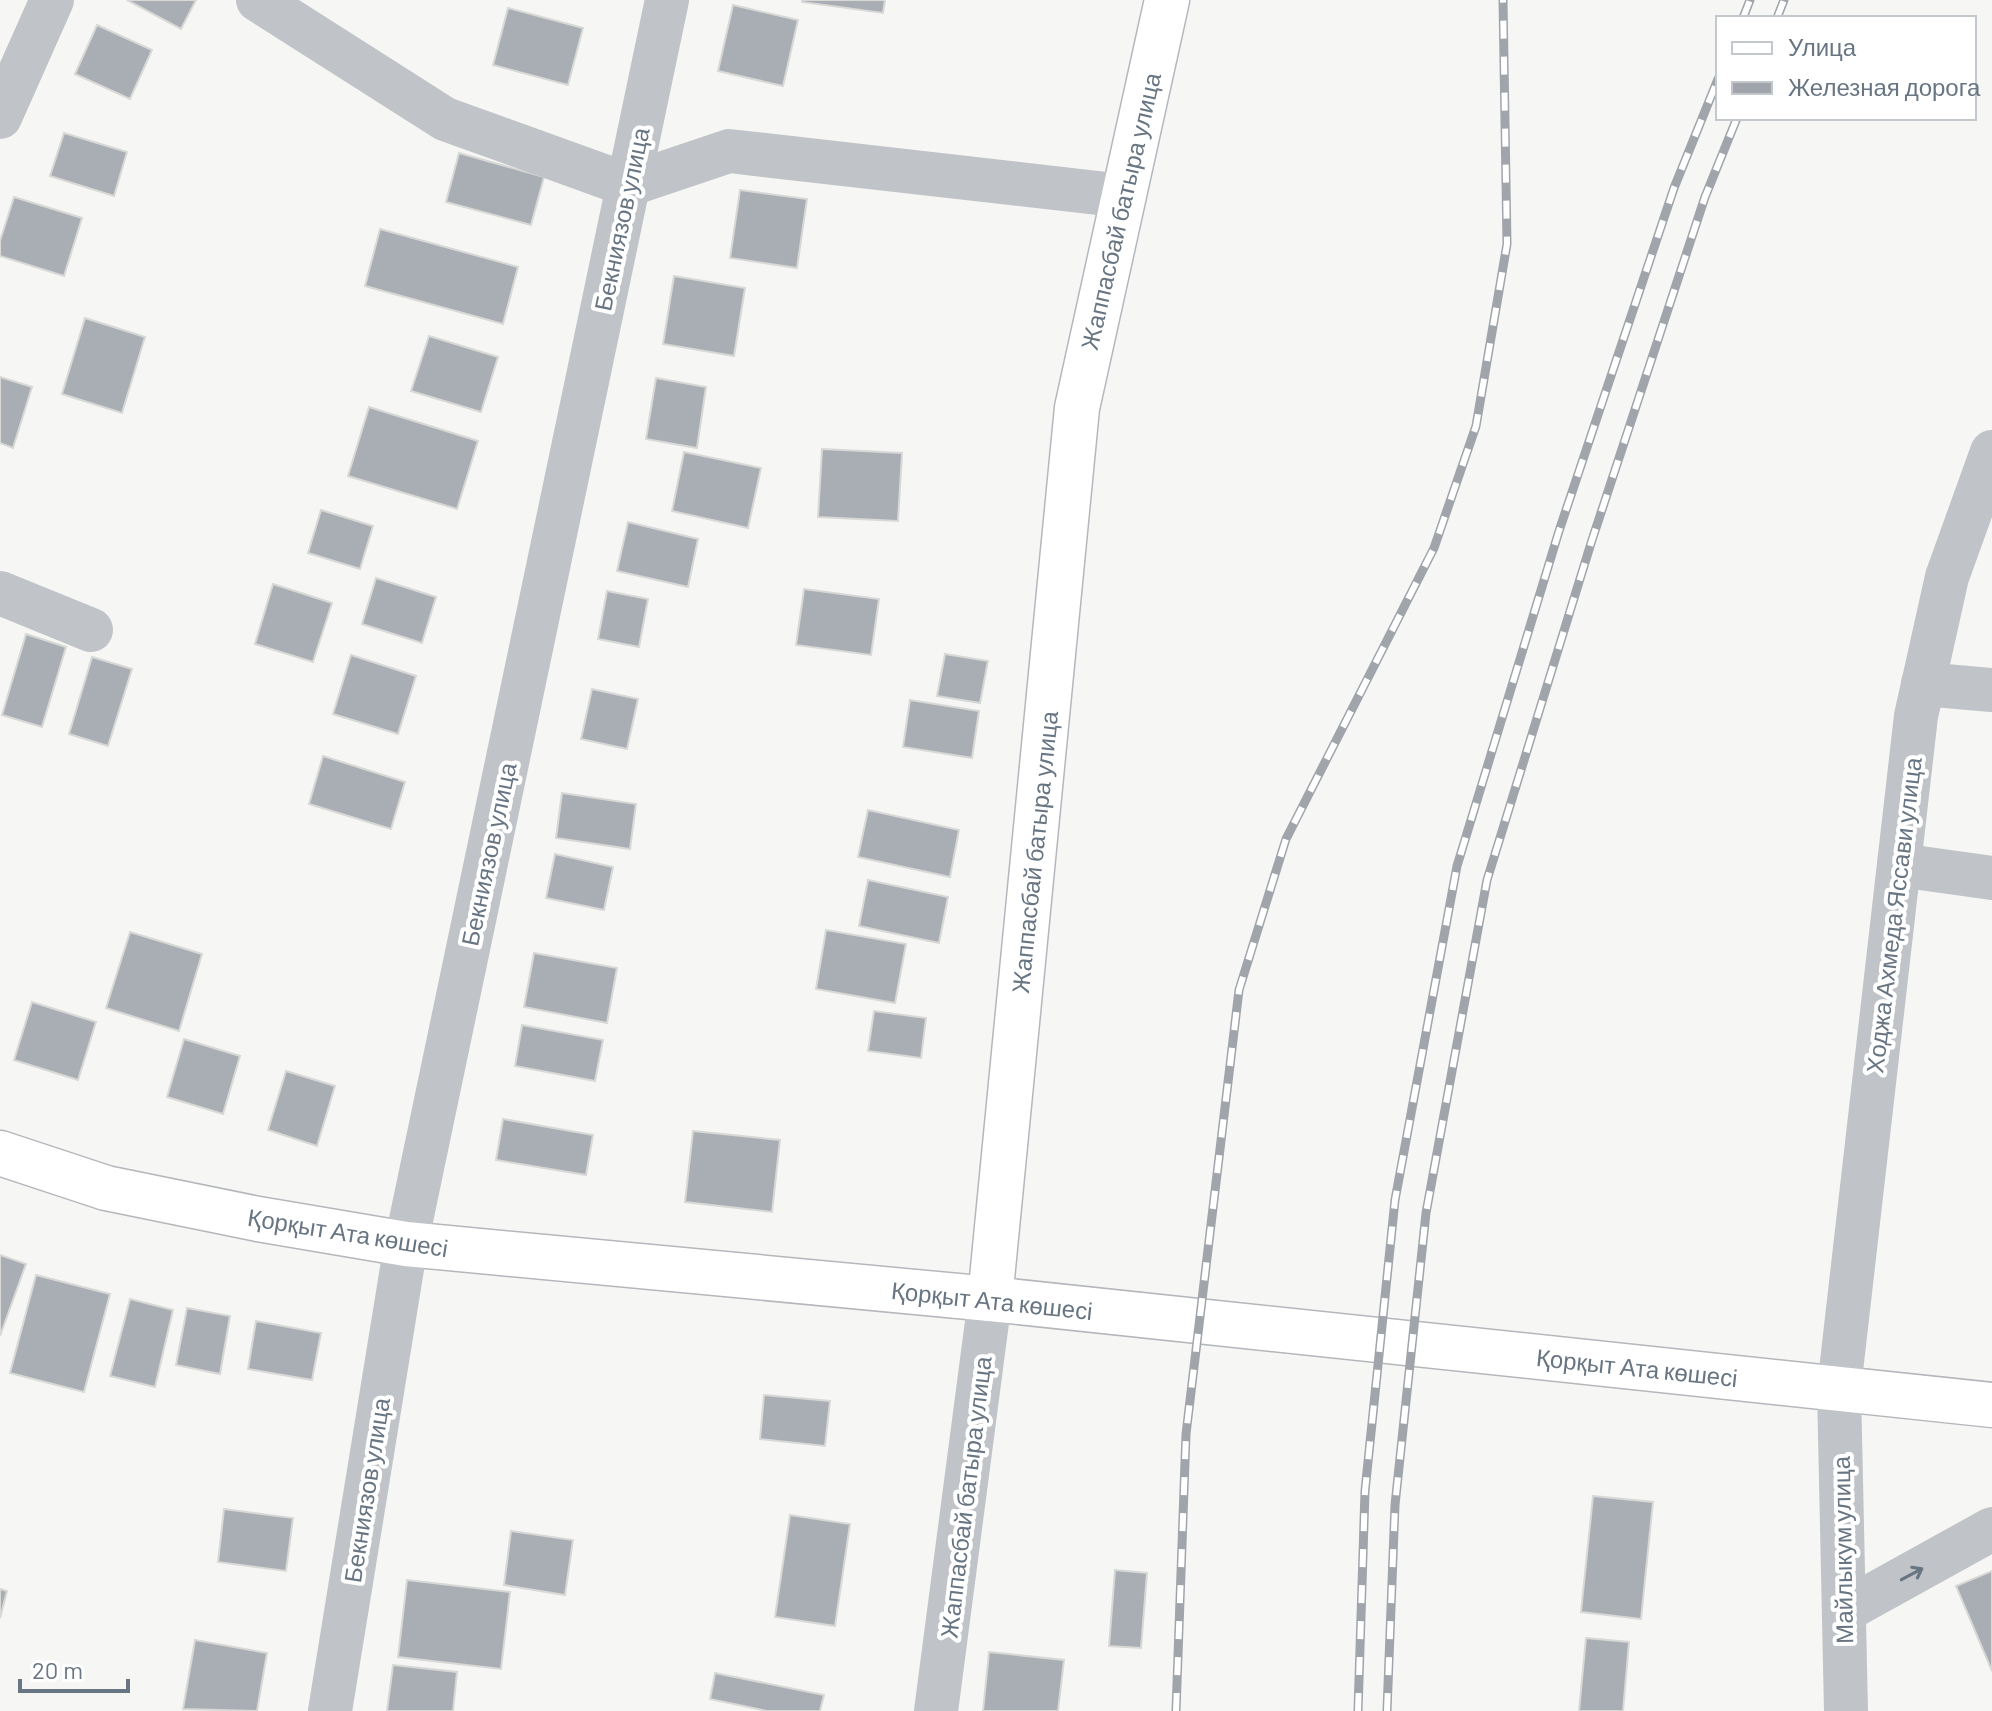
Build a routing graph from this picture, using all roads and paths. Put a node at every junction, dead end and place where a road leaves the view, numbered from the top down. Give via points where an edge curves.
1 (52, 0) edge
2 (258, 0) edge
3 (667, 0) edge
4 (1167, 0) edge
5 (0, 117) edge
6 (628, 185) junction
7 (1124, 196) junction
8 (1992, 452) edge
9 (0, 593) edge
10 (91, 630) dead end
11 (1923, 684) junction
12 (1992, 690) edge
13 (1899, 865) junction
14 (1992, 878) edge
15 (0, 1153) edge
16 (406, 1244) junction
17 (990, 1299) junction
18 (1839, 1388) junction
19 (1992, 1405) edge
20 (1992, 1529) edge
21 (1844, 1611) junction
22 (330, 1711) edge
23 (936, 1711) edge
24 (1846, 1711) edge

1 - 5 street
2 - 6 street via 445,119
3 - 6 street, Бекниязов улица
4 - 7 main road, Жаппасбай батыра улица
6 - 7 street via 729,151
6 - 16 street, Бекниязов улица
7 - 17 main road, Жаппасбай батыра улица via 1077,408
8 - 11 street, Ходжа Ахмеда Яссави улица via 1947,577
9 - 10 street
11 - 12 street
11 - 13 street, Ходжа Ахмеда Яссави улица
13 - 14 street
13 - 18 street, Ходжа Ахмеда Яссави улица
15 - 16 main road, Қорқыт Ата көшесі via 106,1188
16 - 17 main road, Қорқыт Ата көшесі
16 - 22 street, Бекниязов улица
17 - 18 main road, Қорқыт Ата көшесі
17 - 23 street, Жаппасбай батыра улица
18 - 19 main road, Қорқыт Ата көшесі
18 - 21 street, Майлыкум улица
21 -> 20 street
21 - 24 street, Майлыкум улица

